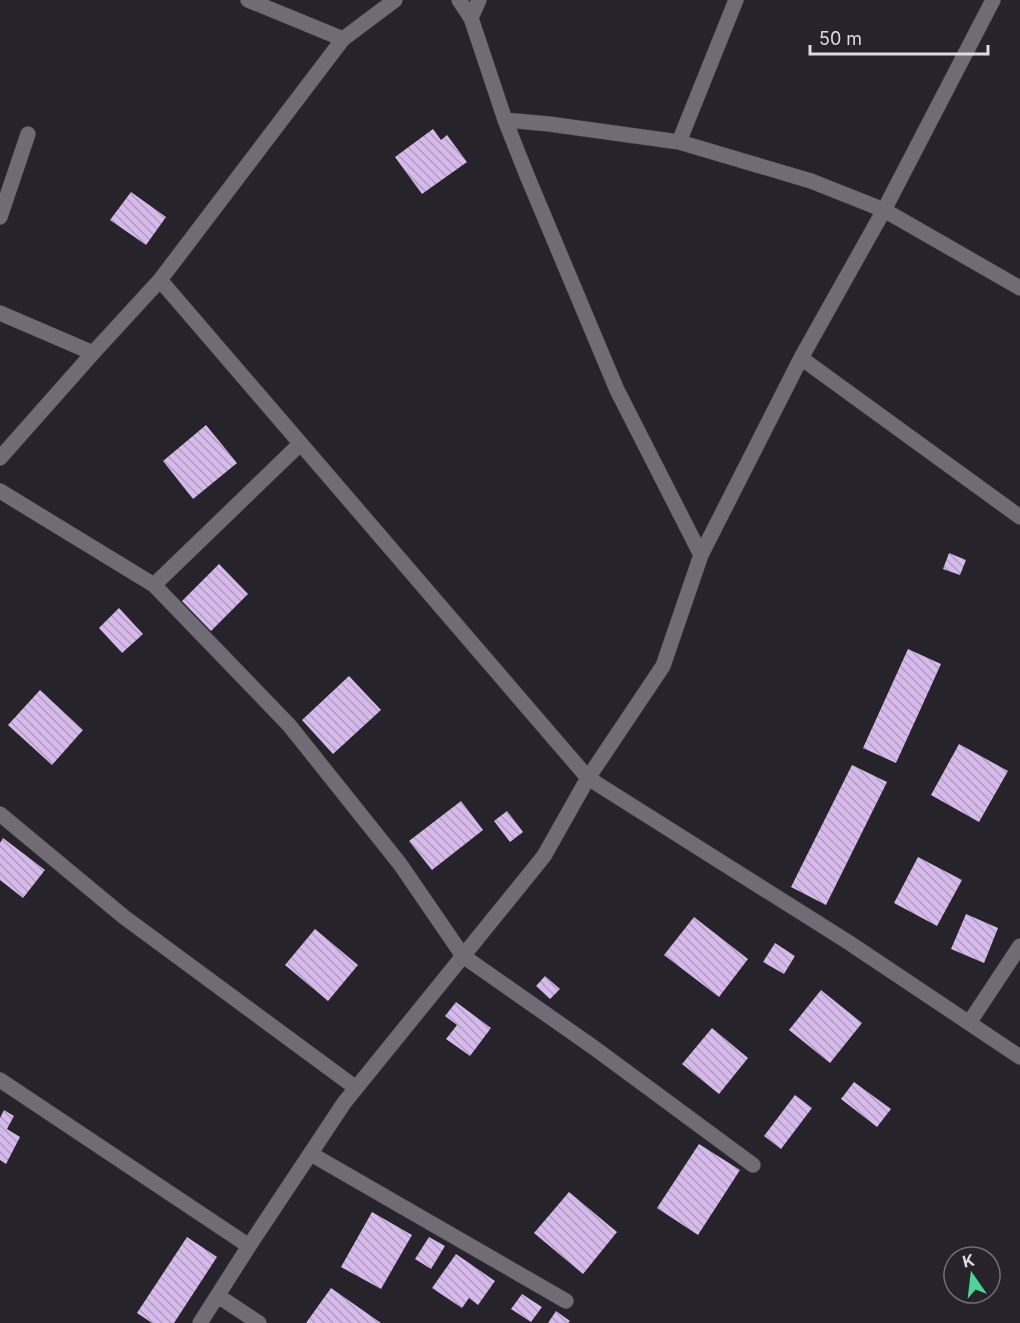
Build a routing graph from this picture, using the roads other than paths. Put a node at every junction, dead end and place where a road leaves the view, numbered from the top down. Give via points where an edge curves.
1 (248, 0) edge
2 (395, 0) edge
3 (459, 0) edge
4 (479, 0) edge
5 (736, 0) edge
6 (993, 0) edge
7 (471, 18) junction
8 (343, 39) junction
9 (505, 120) junction
10 (28, 134) dead end
11 (679, 142) junction
12 (884, 210) junction
13 (0, 217) edge
14 (160, 280) junction
15 (1020, 288) edge
16 (0, 313) edge
17 (93, 353) junction
18 (801, 358) junction
19 (300, 444) junction
20 (0, 459) edge
21 (0, 491) edge
22 (1020, 517) edge
23 (701, 555) junction
24 (154, 585) junction
25 (588, 778) junction
26 (0, 814) edge
27 (1020, 946) edge
28 (463, 956) junction
29 (969, 1023) junction
30 (1020, 1057) edge
31 (0, 1080) edge
32 (356, 1088) junction
33 (311, 1154) junction
34 (753, 1165) dead end
35 (249, 1246) junction
36 (218, 1296) junction
37 (566, 1300) dead end
38 (200, 1323) edge
39 (259, 1323) edge

1 - 8 street
2 - 8 street
3 - 7 street
4 - 7 street
5 - 11 street
6 - 12 street
7 - 9 street
8 - 14 street
9 - 11 street
9 - 23 street via 617,390
10 - 13 street
11 - 12 street via 812,181
12 - 15 street
12 - 18 street
14 - 17 street
14 - 19 street
16 - 17 street
17 - 20 street
18 - 22 street
18 - 23 street
19 - 24 street
19 - 25 street
21 - 24 street
23 - 25 street via 663,666
24 - 28 street via 289,725 400,864
25 - 28 street via 544,856
25 - 29 street
26 - 32 street via 124,916
27 - 29 street
28 - 32 street
28 - 34 street
29 - 30 street
31 - 35 street
32 - 33 street
33 - 35 street
33 - 37 street
35 - 36 street
36 - 38 street
36 - 39 street

